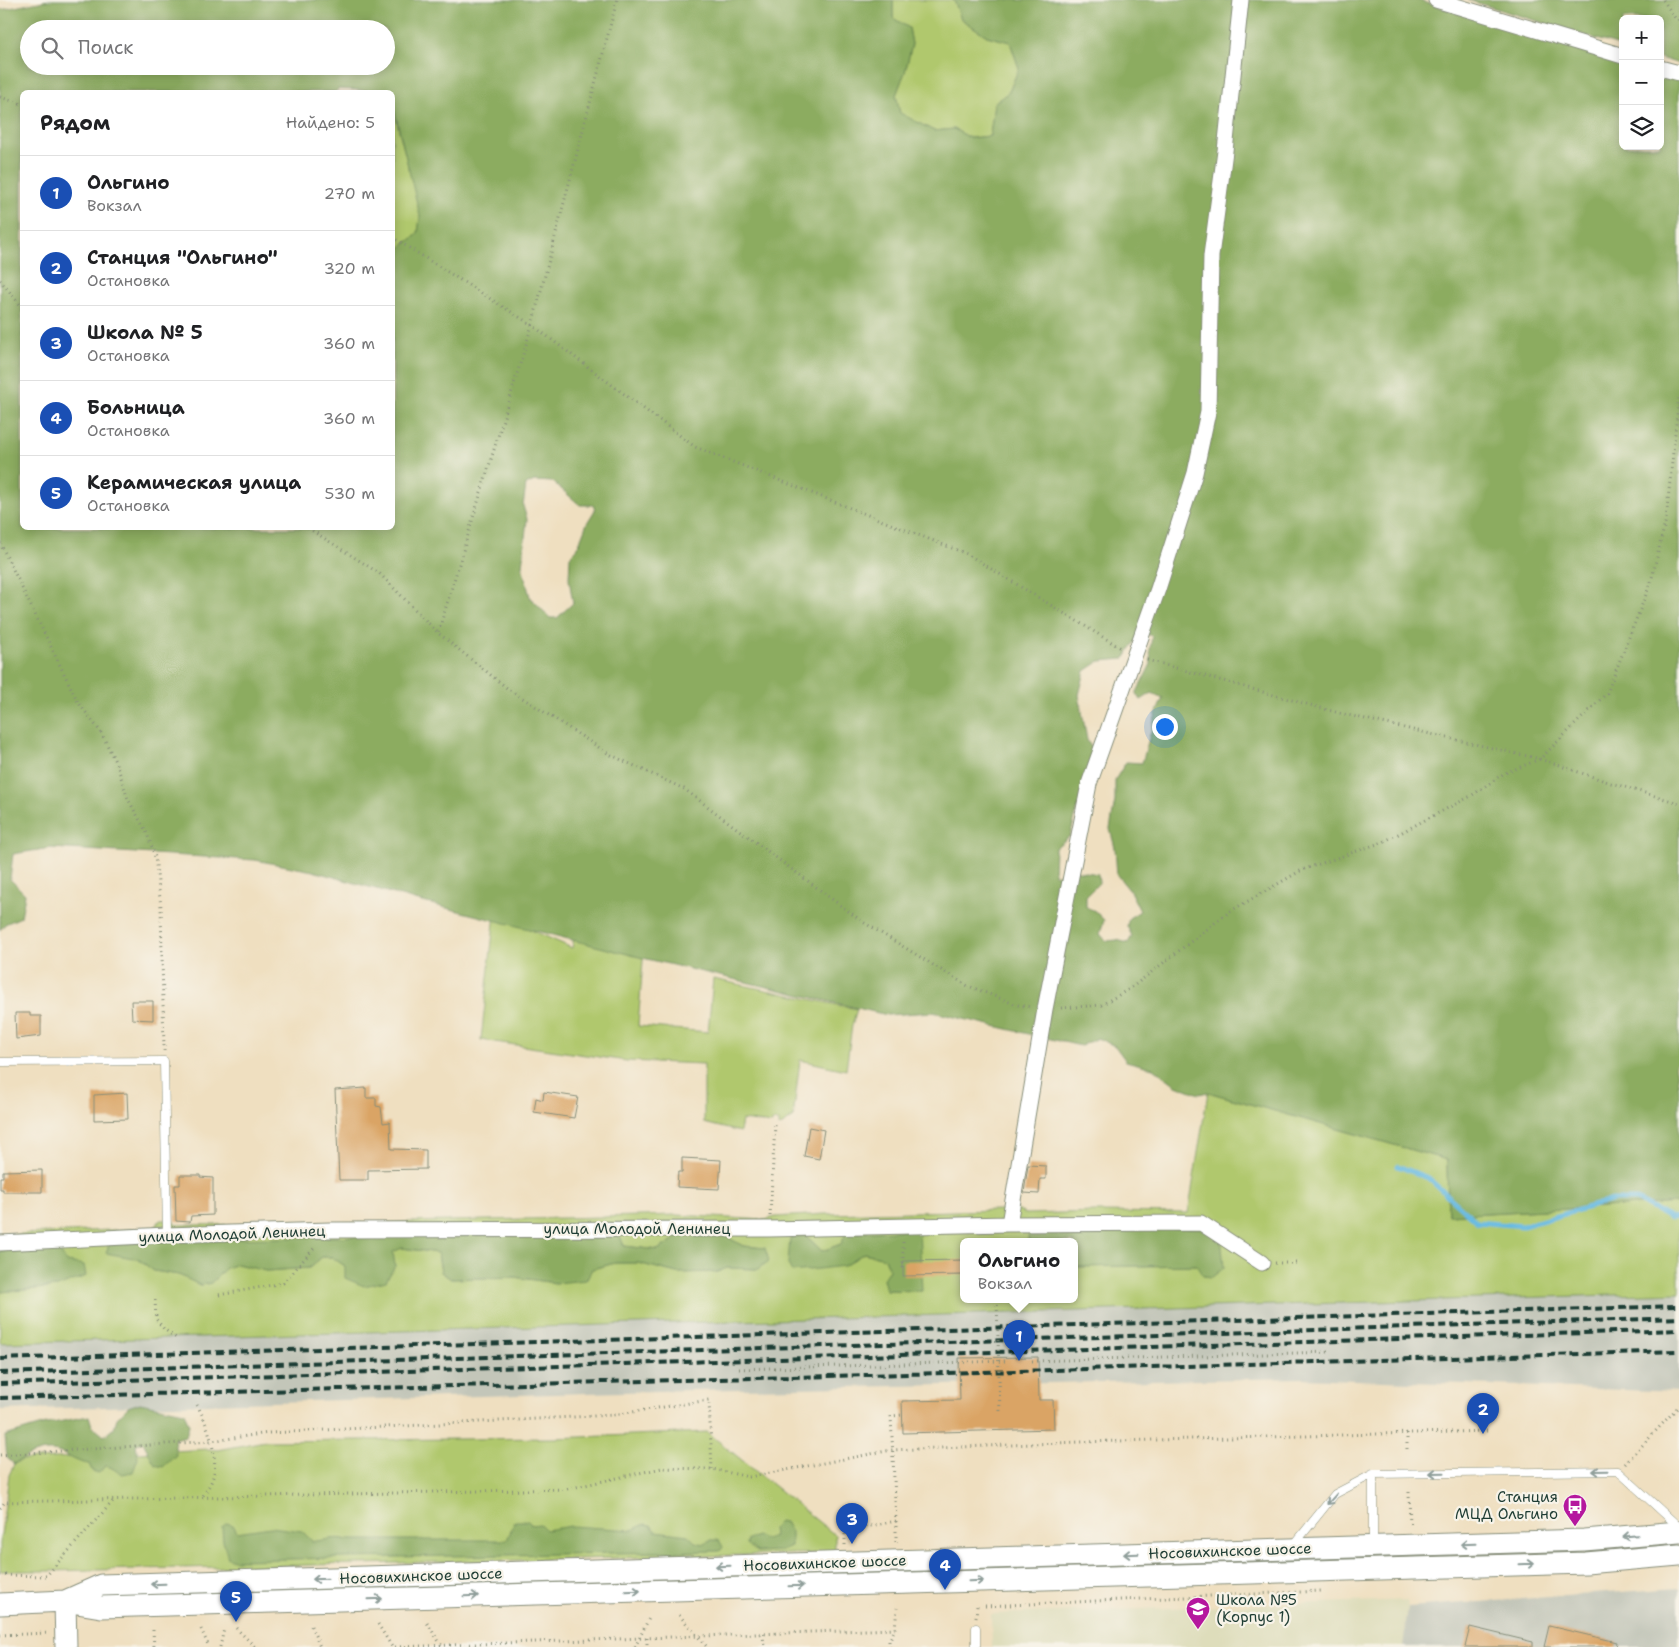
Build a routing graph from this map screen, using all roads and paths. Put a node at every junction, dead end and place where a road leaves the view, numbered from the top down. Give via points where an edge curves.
1 (617, 0) edge
2 (1240, 0) edge
3 (1436, 0) edge
4 (1662, 0) edge
5 (1679, 21) edge
6 (1619, 55) edge
7 (1664, 69) edge
8 (1679, 74) edge
9 (0, 97) edge
10 (20, 103) edge
11 (395, 239) edge
12 (0, 280) edge
13 (20, 305) edge
14 (532, 325) junction
15 (1679, 396) edge
16 (311, 530) edge
17 (0, 543) edge
18 (438, 633) junction
19 (1135, 656) junction
20 (1540, 759) junction
21 (1679, 803) edge
22 (1045, 1008) junction
23 (164, 1061) junction
24 (0, 1062) edge
25 (775, 1125) dead end
26 (1009, 1224) junction
27 (902, 1226) junction
28 (769, 1229) junction
29 (330, 1230) junction
30 (167, 1235) junction
31 (0, 1244) edge
32 (1299, 1263) dead end
33 (1262, 1264) joint
34 (903, 1268) dead end
35 (219, 1295) dead end
36 (155, 1300) dead end
37 (997, 1303) edge
38 (176, 1338) dead end
39 (1330, 1352) dead end
40 (999, 1361) junction
41 (1005, 1361) dead end
42 (1032, 1361) dead end
43 (739, 1369) dead end
44 (197, 1405) dead end
45 (1679, 1406) edge
46 (1000, 1413) dead end
47 (902, 1415) dead end
48 (1490, 1431) dead end
49 (1406, 1433) junction
50 (211, 1440) junction
51 (1407, 1449) dead end
52 (892, 1450) junction
53 (0, 1455) edge
54 (712, 1469) junction
55 (1618, 1471) junction
56 (1373, 1474) junction
57 (1408, 1492) dead end
58 (201, 1498) junction
59 (115, 1500) junction
60 (0, 1508) edge
61 (896, 1521) junction
62 (1679, 1527) edge
63 (1679, 1532) edge
64 (1410, 1535) dead end
65 (896, 1547) dead end
66 (845, 1548) dead end
67 (1290, 1549) junction
68 (1679, 1555) edge
69 (1373, 1558) junction
70 (0, 1575) edge
71 (65, 1601) junction
72 (0, 1604) edge
73 (897, 1608) dead end
74 (679, 1615) dead end
75 (650, 1616) dead end
76 (427, 1622) dead end
77 (378, 1624) dead end
78 (311, 1626) dead end
79 (224, 1628) dead end
80 (236, 1628) dead end
81 (976, 1628) dead end
82 (201, 1629) dead end
83 (895, 1629) junction
84 (153, 1630) dead end
85 (763, 1634) junction
86 (0, 1635) edge
87 (698, 1636) junction
88 (639, 1638) junction
89 (647, 1638) junction
90 (58, 1640) edge
91 (524, 1645) edge
92 (442, 1646) edge
93 (154, 1647) edge
94 (209, 1647) edge
95 (220, 1647) edge
96 (255, 1647) edge
97 (320, 1647) edge
98 (394, 1647) edge
99 (634, 1647) edge
100 (647, 1647) edge
101 (707, 1647) edge
102 (764, 1647) edge
103 (889, 1647) edge
104 (976, 1647) edge

1 - 14 path
2 - 19 street via 1211,256 1208,412 1195,474
3 - 6 street
4 - 5 path
7 - 8 street
9 - 10 path
11 - 14 path
12 - 13 path
14 - 18 path
14 - 19 path via 695,447 967,554
15 - 20 path via 1666,519 1651,582 1606,693
16 - 18 path via 379,573
17 - 23 path via 78,702 105,740 155,857 161,915
18 - 22 path via 507,688 609,754 684,789 871,927 966,985 1017,1005
19 - 20 path via 1340,713
19 - 22 street via 1090,784
20 - 21 path
20 - 22 path via 1503,774 1471,796 1383,842 1302,870 1229,912 1131,988 1101,1005
22 - 26 street
23 - 24 lane
23 - 30 lane
25 - 28 path
26 - 27 street, улица Молодой Ленинец
26 - 33 street, улица Молодой Ленинец via 1201,1223
27 - 28 street, улица Молодой Ленинец
27 - 34 path
28 - 29 street, улица Молодой Ленинец
29 - 30 street, улица Молодой Ленинец
29 - 35 path via 283,1283
30 - 31 street, улица Молодой Ленинец
32 - 33 path
36 - 38 path via 156,1320
37 - 40 path, bridge
39 - 42 path
40 - 41 path, bridge
40 - 43 path, bridge
40 - 46 path, bridge
44 - 50 path
45 - 55 path
47 - 52 path via 891,1416
48 - 49 path
49 - 51 path
49 - 52 path
50 - 53 path
50 - 54 path via 613,1415 709,1400
50 - 58 path via 214,1476
52 - 54 path via 749,1477
52 - 61 path
54 - 58 path via 662,1468 567,1489
55 -> 56 lane
55 - 62 lane
56 -> 67 lane via 1335,1494
56 - 69 lane
57 - 64 path
58 - 59 path
59 - 60 path via 5,1502
59 - 70 path via 46,1576
61 - 65 path
61 - 66 path via 845,1531
63 -> 69 main road, Носовихинское шоссе
67 - 69 main road, Носовихинское шоссе
67 -> 71 main road, Носовихинское шоссе via 101,1585
69 -> 68 main road, Носовихинское шоссе via 1586,1563
71 -> 69 main road, Носовихинское шоссе via 101,1607
71 - 72 main road, Носовихинское шоссе
71 - 90 main road
73 - 83 path
74 - 87 path
75 - 88 path
76 - 92 path
77 - 98 path
78 - 97 path
79 - 95 path
80 - 96 path
81 - 104 lane
82 - 94 path
83 - 85 path
83 - 103 path
84 - 93 path
85 - 87 path
85 - 102 path
86 - 90 path
87 - 89 path
87 - 101 path
88 - 89 path
88 - 91 path
88 - 99 path
89 - 100 path
91 - 92 path
92 - 98 path

